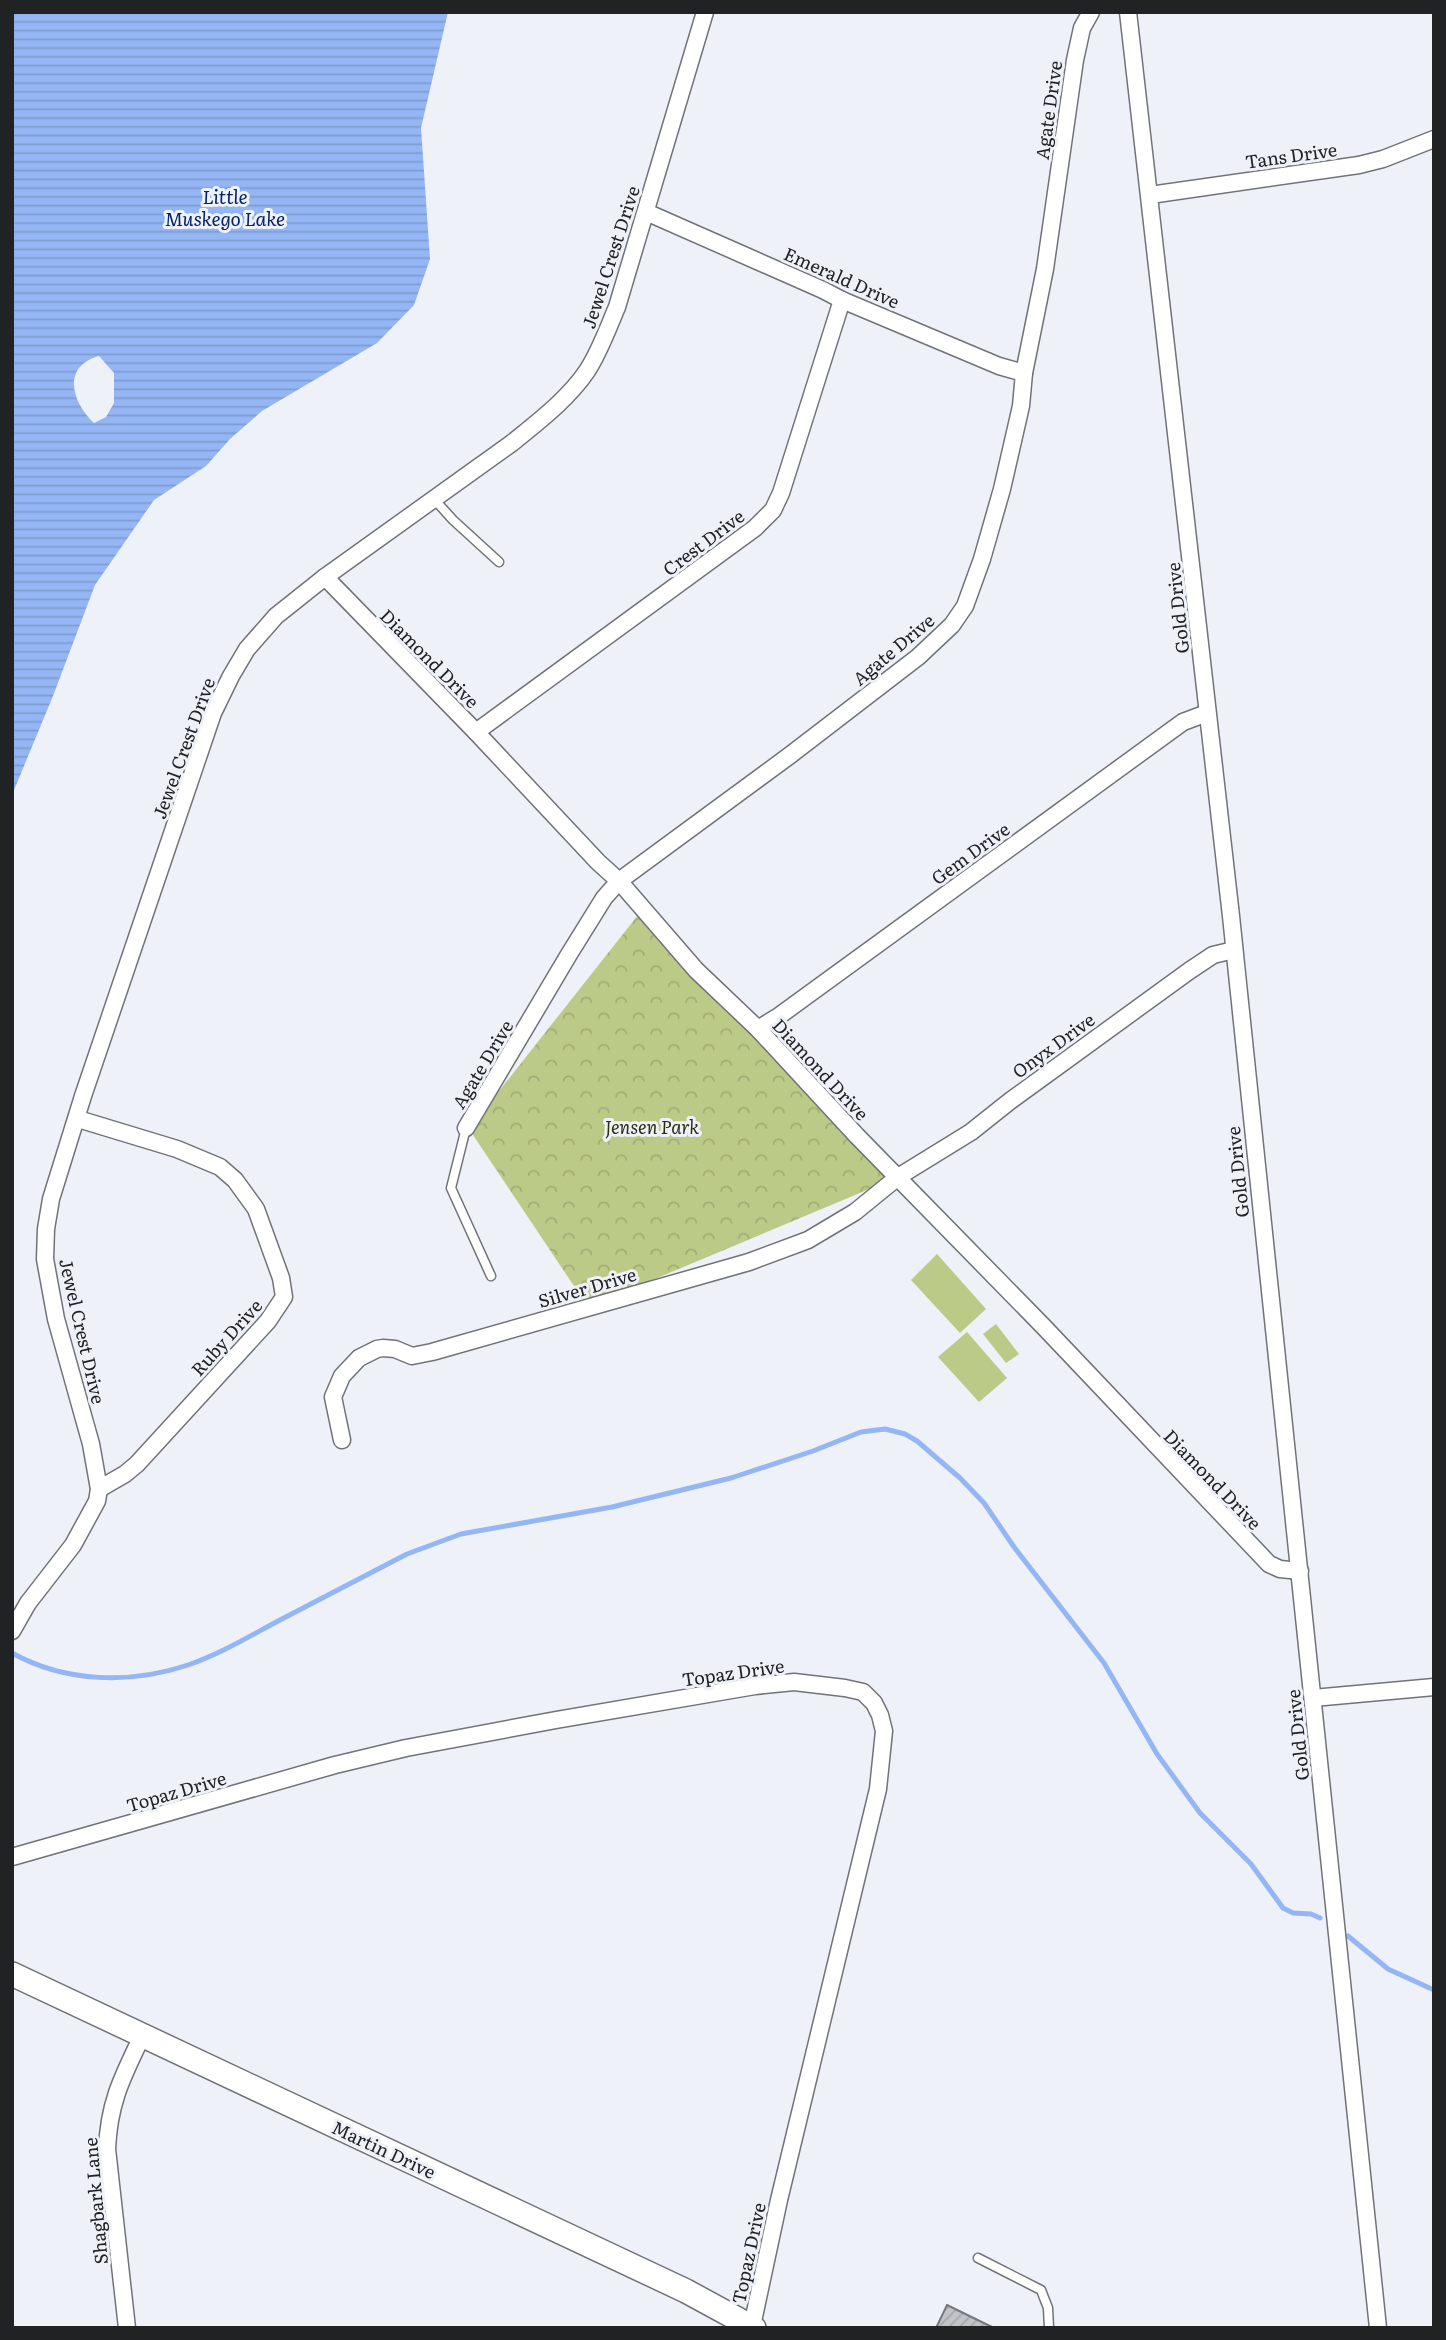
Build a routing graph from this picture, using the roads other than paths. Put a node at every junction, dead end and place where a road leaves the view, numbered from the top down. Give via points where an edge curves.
1 (705, 12) edge
2 (1091, 12) edge
3 (1128, 12) edge
4 (1434, 139) edge
5 (1150, 195) junction
6 (646, 212) junction
7 (842, 300) junction
8 (1024, 373) junction
9 (434, 499) junction
10 (499, 562) dead end
11 (325, 577) junction
12 (1207, 713) junction
13 (476, 732) junction
14 (619, 881) junction
15 (1234, 950) junction
16 (758, 1029) junction
17 (78, 1119) junction
18 (466, 1128) joint
19 (898, 1177) junction
20 (491, 1276) dead end
21 (342, 1440) dead end
22 (99, 1489) junction
23 (1300, 1571) junction
24 (12, 1631) edge
25 (1434, 1687) edge
26 (1313, 1698) junction
27 (12, 1857) edge
28 (12, 1974) edge
29 (142, 2036) junction
30 (978, 2258) dead end
31 (753, 2327) edge
32 (127, 2328) edge
33 (1049, 2328) edge
34 (1378, 2328) edge

1 - 6 street, Jewel Crest Drive
2 - 8 street, Agate Drive via 1074,60 1045,269
3 - 5 street, Gold Drive
4 - 5 street, Tans Drive via 1359,165
5 - 12 street, Gold Drive
6 - 7 street, Emerald Drive
6 - 9 street, Jewel Crest Drive via 617,307 587,371 542,419
7 - 8 street, Emerald Drive
7 - 13 street, Crest Drive via 773,510 755,528
8 - 14 street, Agate Drive via 1011,453 982,559 965,606 952,625 861,702
9 - 10 lane
9 - 11 street, Jewel Crest Drive
11 - 13 street, Diamond Drive
11 - 17 street, Jewel Crest Drive via 276,617 247,649 213,713
12 - 15 street, Gold Drive
12 - 16 street, Gem Drive via 1183,722
13 - 14 street, Diamond Drive
14 - 16 street, Diamond Drive via 696,970
14 - 18 street, Agate Drive via 597,909
15 - 19 street, Onyx Drive via 1189,971 971,1132
15 - 23 street, Gold Drive
16 - 19 street, Diamond Drive
17 - 22 street, Jewel Crest Drive via 51,1199 45,1259
17 - 22 street, Ruby Drive via 220,1167 256,1209 284,1297 268,1321 137,1464
18 - 20 lane via 451,1188
19 - 21 street, Silver Drive via 855,1212 808,1240 749,1262 432,1352 412,1356 395,1349 377,1349 359,1358 342,1376 333,1397
19 - 23 street, Diamond Drive via 1269,1564
22 - 24 street, Jewel Crest Drive via 91,1516
23 - 26 street, Gold Drive
25 - 26 street
26 - 34 street, Gold Drive
27 - 31 street, Topaz Drive via 335,1765 461,1738 754,1686 825,1684 863,1692 874,1703 884,1731 878,1789
28 - 29 street, Martin Drive
29 - 31 street, Martin Drive via 686,2291
29 - 32 street, Shagbark Lane via 108,2121 107,2149
30 - 33 lane via 1041,2290

